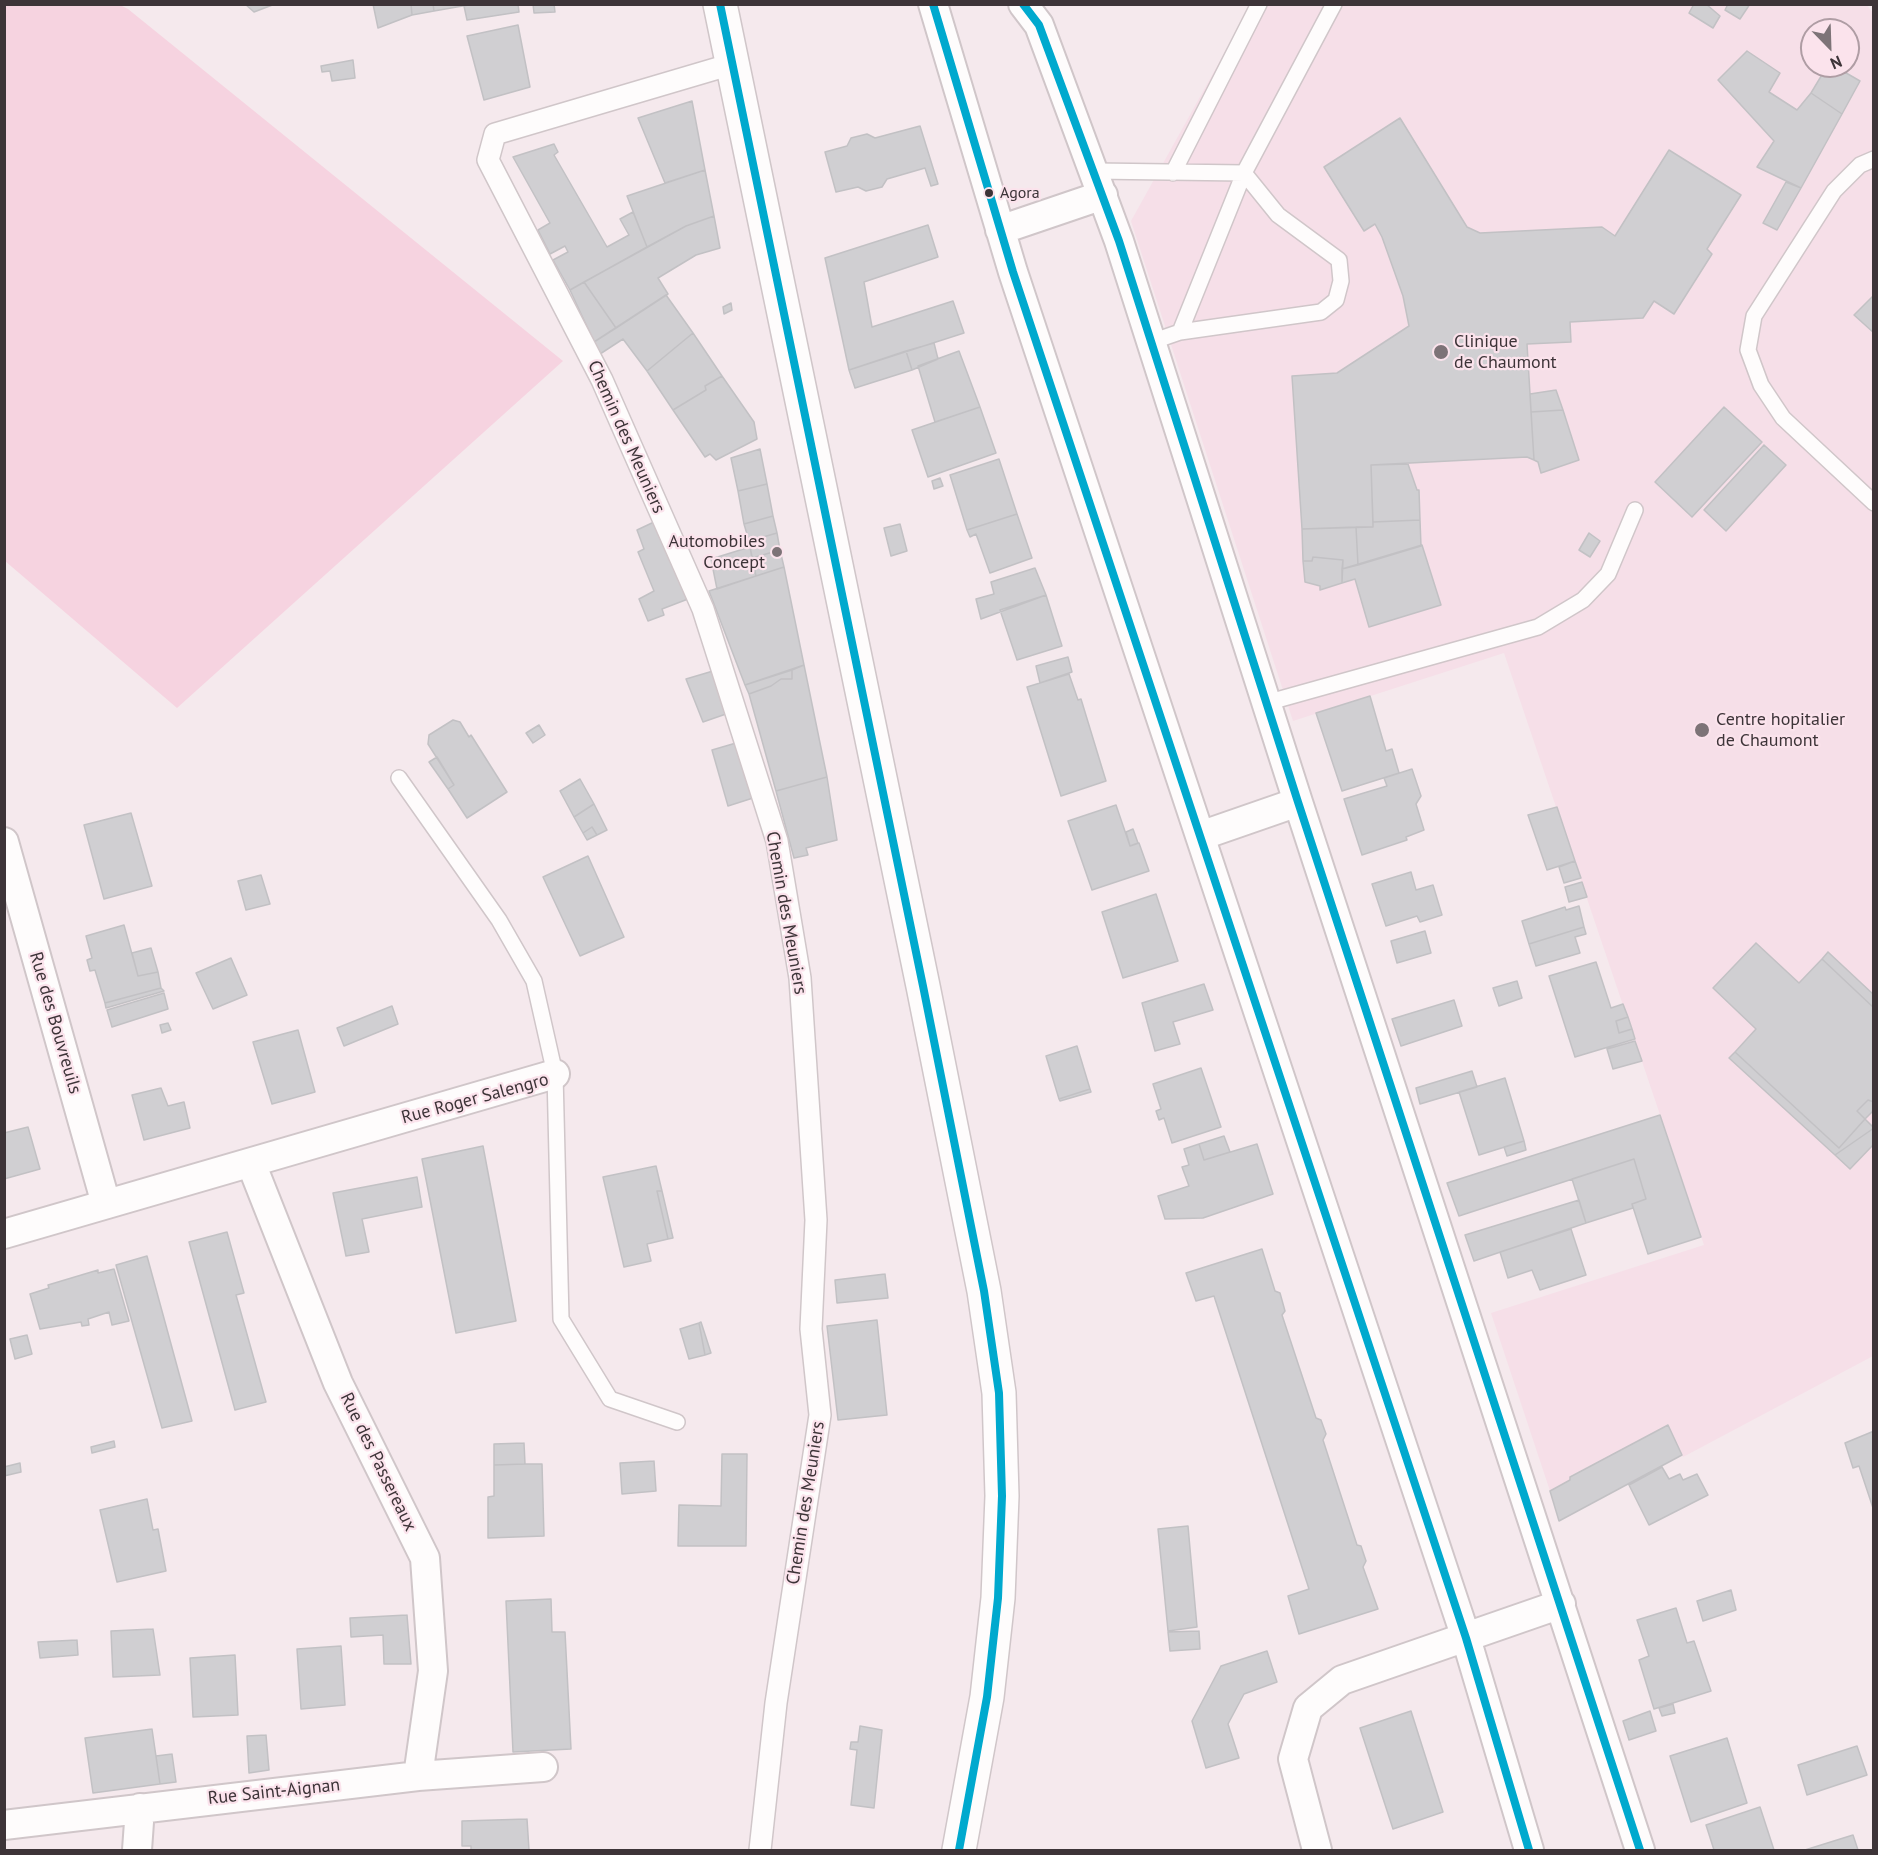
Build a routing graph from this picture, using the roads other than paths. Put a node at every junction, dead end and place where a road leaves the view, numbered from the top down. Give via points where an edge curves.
1 (720, 4) edge
2 (933, 4) edge
3 (1023, 4) edge
4 (1259, 4) edge
5 (1334, 4) edge
6 (732, 64) junction
7 (1874, 159) edge
8 (1173, 173) junction
9 (1245, 173) junction
10 (1098, 183) junction
11 (1000, 230) junction
12 (1180, 332) junction
13 (1151, 342) junction
14 (1874, 503) edge
15 (1635, 510) dead end
16 (1266, 703) junction
17 (399, 778) dead end
18 (1298, 802) junction
19 (1200, 836) junction
20 (4, 842) edge
21 (555, 1074) junction
22 (251, 1162) junction
23 (106, 1204) junction
24 (4, 1234) edge
25 (677, 1422) dead end
26 (1561, 1604) junction
27 (1466, 1638) junction
28 (543, 1767) dead end
29 (418, 1776) junction
30 (140, 1808) junction
31 (4, 1825) edge
32 (137, 1851) edge
33 (760, 1851) edge
34 (959, 1851) edge
35 (1317, 1851) edge
36 (1529, 1851) edge
37 (1640, 1851) edge

1 - 6 main road
2 - 11 street
3 - 10 street via 1039,25
4 - 8 lane
5 - 9 lane
6 - 33 street, Chemin des Meuniers via 495,134 488,160 602,380 703,609 777,841 800,978 816,1220 811,1329 820,1415 776,1703
6 - 34 main road via 984,1291 999,1393 999,1598 987,1697
7 - 14 lane via 1860,165 1834,191 1754,315 1748,350 1761,385 1783,418
8 - 9 lane
8 - 10 lane
9 - 12 lane
9 - 12 lane via 1278,215 1339,260 1341,281 1336,300 1321,312
10 - 11 street
10 - 13 street
11 - 19 street
12 - 13 lane
13 - 16 street
15 - 16 lane via 1608,574 1583,600 1538,627
16 - 18 street
17 - 21 lane via 500,920 534,981
18 - 19 street
18 - 26 street
19 - 27 street
20 - 23 street, Rue des Bouvreuils
21 - 22 street, Rue Roger Salengro
21 - 25 lane, Rue Roger Salengro via 561,1319 610,1399
22 - 23 street, Rue Roger Salengro
22 - 29 street, Rue des Passereaux via 338,1383 425,1558 433,1671
23 - 24 street, Rue Roger Salengro
26 - 27 street
26 - 37 street
27 - 35 street via 1342,1680 1308,1708 1293,1759
27 - 36 street
28 - 29 street, Rue Saint-Aignan
29 - 30 street, Rue Saint-Aignan
30 - 31 street, Rue Saint-Aignan
30 - 32 street

